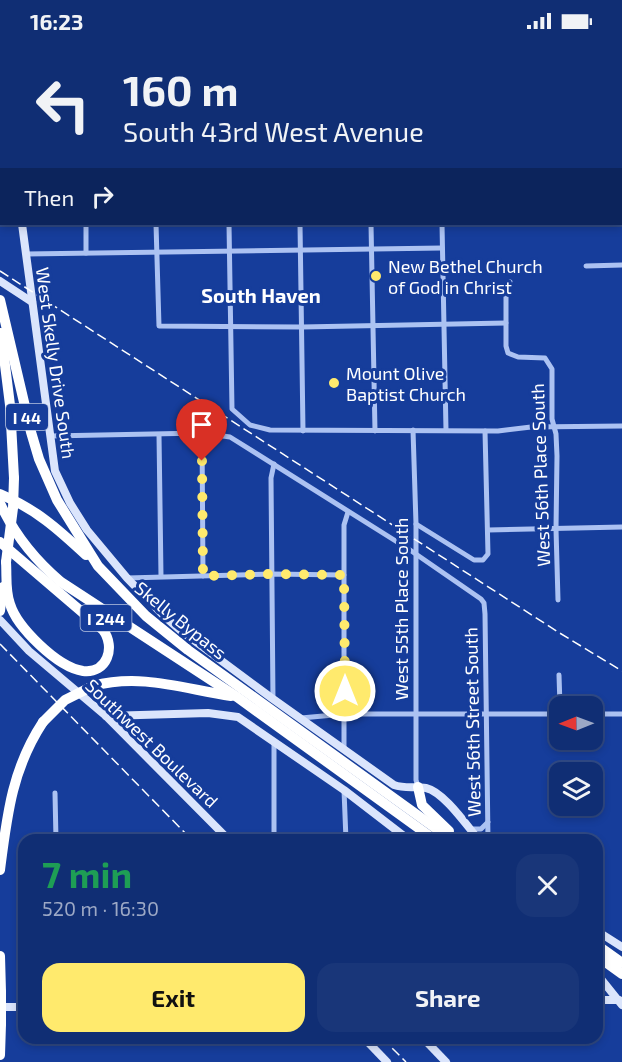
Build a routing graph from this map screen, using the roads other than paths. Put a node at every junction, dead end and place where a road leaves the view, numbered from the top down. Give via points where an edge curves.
1 (22, 225) edge
2 (86, 225) edge
3 (156, 225) edge
4 (229, 225) edge
5 (300, 225) edge
6 (370, 225) edge
7 (442, 225) edge
8 (442, 248) junction
9 (301, 249) junction
10 (371, 249) junction
11 (230, 250) junction
12 (157, 252) junction
13 (86, 253) junction
14 (26, 254) junction
15 (622, 265) edge
16 (586, 266) dead end
17 (0, 281) edge
18 (510, 282) dead end
19 (0, 301) edge
20 (32, 302) junction
21 (506, 323) junction
22 (372, 325) junction
23 (444, 325) junction
24 (230, 327) junction
25 (302, 327) junction
26 (553, 426) junction
27 (622, 426) edge
28 (375, 430) junction
29 (413, 430) junction
30 (446, 430) junction
31 (485, 430) junction
32 (303, 431) junction
33 (202, 433) junction
34 (159, 435) junction
35 (50, 436) junction
36 (274, 464) junction
37 (0, 494) edge
38 (1, 506) edge
39 (348, 512) junction
40 (416, 524) junction
41 (622, 527) edge
42 (556, 529) junction
43 (488, 530) junction
44 (0, 542) edge
45 (415, 554) junction
46 (6, 562) junction
47 (98, 566) junction
48 (272, 574) junction
49 (344, 575) junction
50 (161, 576) junction
51 (203, 576) junction
52 (127, 578) junction
53 (66, 596) junction
54 (558, 600) dead end
55 (0, 611) edge
56 (0, 620) edge
57 (147, 640) junction
58 (559, 675) dead end
59 (560, 696) edge
60 (237, 697) junction
61 (273, 699) junction
62 (345, 714) junction
63 (486, 714) junction
64 (549, 714) edge
65 (603, 714) edge
66 (622, 714) edge
67 (417, 715) junction
68 (106, 716) junction
69 (301, 718) junction
70 (274, 741) junction
71 (344, 748) junction
72 (418, 788) junction
73 (344, 789) junction
74 (55, 793) dead end
75 (488, 822) junction
76 (470, 829) junction
77 (56, 834) edge
78 (223, 834) edge
79 (274, 834) edge
80 (346, 834) edge
81 (401, 834) edge
82 (427, 834) edge
83 (444, 834) edge
84 (452, 834) edge
85 (474, 834) edge
86 (488, 834) edge
87 (0, 870) edge
88 (603, 935) edge
89 (622, 947) edge
90 (603, 949) edge
91 (0, 956) edge
92 (603, 960) edge
93 (622, 963) edge
94 (622, 974) edge
95 (603, 981) edge
96 (1, 992) edge
97 (603, 1001) edge
98 (620, 1002) edge
99 (0, 1007) edge
100 (18, 1007) edge
101 (1, 1024) edge
102 (370, 1044) edge
103 (429, 1044) edge
104 (0, 1055) edge
105 (387, 1062) edge
106 (446, 1062) edge

1 - 14 street, West Skelly Drive South
2 - 13 street
3 - 12 street
4 - 11 street
5 - 9 street
6 - 10 street
7 - 8 street
8 - 10 street
8 - 23 street
9 - 10 street
9 - 11 street
9 - 25 street
10 - 22 street
11 - 12 street
11 - 24 street
12 - 13 street
12 - 24 street via 159,326
13 - 14 street
14 - 20 street, West Skelly Drive South
15 - 16 street
17 - 20 street
18 - 21 street
19 - 46 highway, bridge via 14,478
19 - 47 highway, Skelly Bypass / I 44 via 39,459 57,500
20 - 35 street, West Skelly Drive South
21 - 23 street
21 - 26 street, West 56th Place South via 508,353 548,360 552,369
22 - 23 street
22 - 25 street
22 - 28 street
23 - 30 street
24 - 25 street
24 - 32 street via 232,409 242,420 260,429
25 - 32 street
26 - 27 street
26 - 31 street
26 - 42 street, West 56th Place South via 557,456
28 - 29 street
28 - 32 street
29 - 30 street
29 - 40 street, West 55th Place South
30 - 31 street
31 - 43 street
33 - 34 street
33 - 36 street via 230,437
33 - 51 street
34 - 35 street
34 - 50 street
35 - 52 street, West Skelly Drive South via 55,471 70,503 94,540
36 - 39 street
36 - 48 street
37 - 47 highway via 46,518
38 - 57 highway, Skelly Bypass via 24,544 52,574
39 - 45 street
39 - 49 street via 344,525
40 - 43 street via 474,560 483,560 488,554
40 - 45 street, West 55th Place South
41 - 42 street
42 - 43 street
42 - 54 street, West 56th Place South
44 - 53 highway, I 244
45 - 63 street, West 56th Street South via 484,603
45 - 67 street, West 55th Place South
46 - 53 highway via 8,596 14,614 34,638 58,658 81,670 96,669 109,656 108,637
46 - 55 highway
47 - 83 highway, Skelly Bypass / I 44 via 146,616 188,650
48 - 49 street
48 - 51 street
48 - 61 street
49 - 62 street
50 - 51 street
50 - 52 street
52 - 61 street, West Skelly Drive South via 180,630
53 - 57 highway, I 244
56 - 68 street, Southwest Boulevard via 29,651
57 - 60 highway, Skelly Bypass
58 - 59 street
60 - 82 highway, Skelly Bypass
60 - 87 highway, bridge via 157,681 115,681 93,686 65,700 32,739 16,778
61 - 69 street, West Skelly Drive South
62 - 67 street
62 - 69 street
62 - 71 street
63 - 64 street
63 - 67 street
63 - 75 street, West 56th Street South
65 - 66 street
67 - 72 street, West 55th Place South
68 - 70 street via 208,713 238,717
68 - 78 street, Southwest Boulevard
69 - 71 street, West Skelly Drive South
70 - 73 street
70 - 79 street
71 - 72 street, West Skelly Drive South via 394,785
72 - 76 street, West Skelly Drive South via 434,790
72 - 84 highway via 422,805
73 - 80 street
73 - 81 street
74 - 77 street
75 - 76 street via 481,829
75 - 86 street, West 56th Street South
76 - 85 street, West Skelly Drive South
88 - 89 street
90 - 93 highway
91 - 96 highway
92 - 94 highway
95 - 98 street
96 - 101 highway, bridge
97 - 98 street
99 - 100 street
101 - 104 highway
102 - 105 street
103 - 106 street

